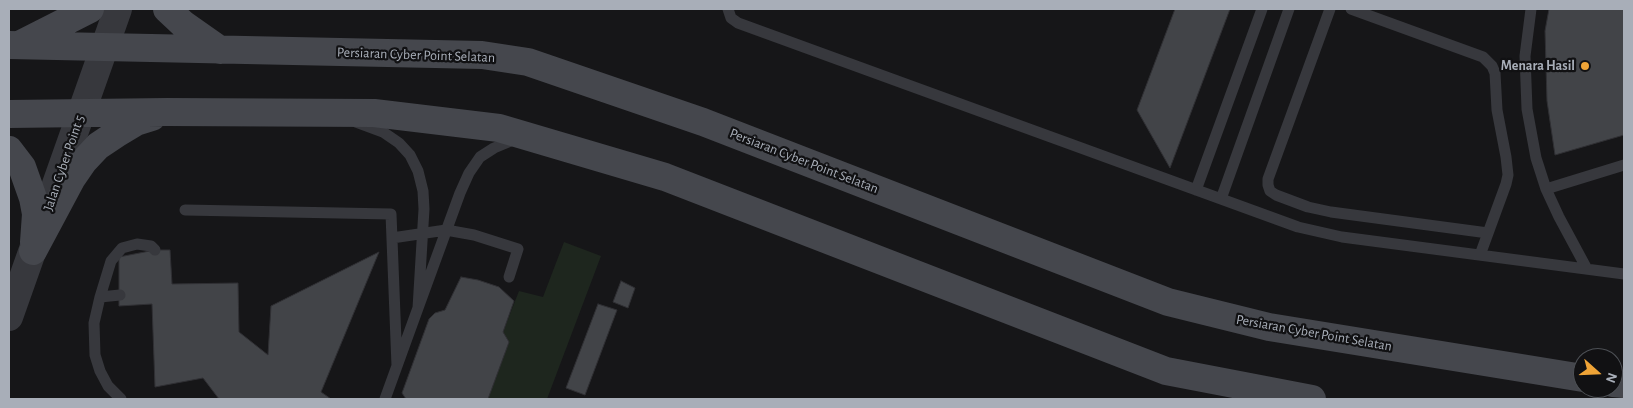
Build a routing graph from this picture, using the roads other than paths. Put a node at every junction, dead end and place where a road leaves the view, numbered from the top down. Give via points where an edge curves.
1 (90, 9) edge
2 (118, 9) edge
3 (166, 9) edge
4 (728, 9) edge
5 (1262, 9) edge
6 (1289, 9) edge
7 (1330, 9) edge
8 (1350, 9) edge
9 (1531, 9) edge
10 (14, 45) edge
11 (104, 47) junction
12 (220, 50) junction
13 (167, 112) junction
14 (332, 113) junction
15 (9, 114) edge
16 (81, 114) junction
17 (526, 135) junction
18 (9, 150) edge
19 (1624, 165) edge
20 (1546, 188) junction
21 (1196, 190) junction
22 (1221, 199) junction
23 (185, 210) dead end
24 (446, 230) junction
25 (1488, 233) junction
26 (423, 234) junction
27 (392, 238) junction
28 (155, 250) dead end
29 (33, 251) junction
30 (1480, 255) junction
31 (1587, 270) junction
32 (1624, 274) edge
33 (509, 277) dead end
34 (120, 295) dead end
35 (100, 297) junction
36 (418, 308) junction
37 (9, 317) edge
38 (397, 366) junction
39 (1573, 376) edge
40 (121, 399) edge
41 (385, 399) edge
42 (1312, 399) edge

1 - 10 main road
2 - 11 street, Jalan Cyber Point 5
3 - 12 main road
4 - 21 lane via 731,18 738,23
5 - 21 lane
6 - 22 lane
7 - 25 lane via 1268,179 1270,191 1308,207 1332,212
8 - 25 lane via 1483,57 1492,66 1508,168 1506,184
9 - 20 lane via 1525,56 1526,109
10 - 11 main road, Persiaran Cyber Point Selatan
11 - 12 main road, Persiaran Cyber Point Selatan
11 - 16 street, Jalan Cyber Point 5
12 - 39 main road, Persiaran Cyber Point Selatan via 482,55 528,62 703,122 1168,302 1269,327
13 - 14 main road
13 - 16 main road
13 - 29 main road via 136,122 98,146 72,178
14 - 17 main road via 374,113 499,128
14 - 26 lane via 383,132 410,155 423,191
15 - 16 main road
16 - 29 street, Jalan Cyber Point 5
17 - 24 lane via 480,157 469,173
17 - 42 main road via 665,178 1166,371
18 - 29 main road via 22,167 33,198 36,214
19 - 20 lane
20 - 31 lane
21 - 22 lane
22 - 30 lane via 1320,233
23 - 27 lane via 391,214
24 - 26 lane
24 - 33 lane via 518,249
24 - 36 lane
25 - 30 lane
26 - 27 lane
26 - 36 lane
27 - 38 lane
28 - 35 lane via 151,246 137,244 122,248 111,261
29 - 37 street, Jalan Cyber Point 5
30 - 31 lane
31 - 32 lane
34 - 35 lane
35 - 40 lane via 94,323 95,355 108,386
36 - 38 lane
38 - 41 lane

